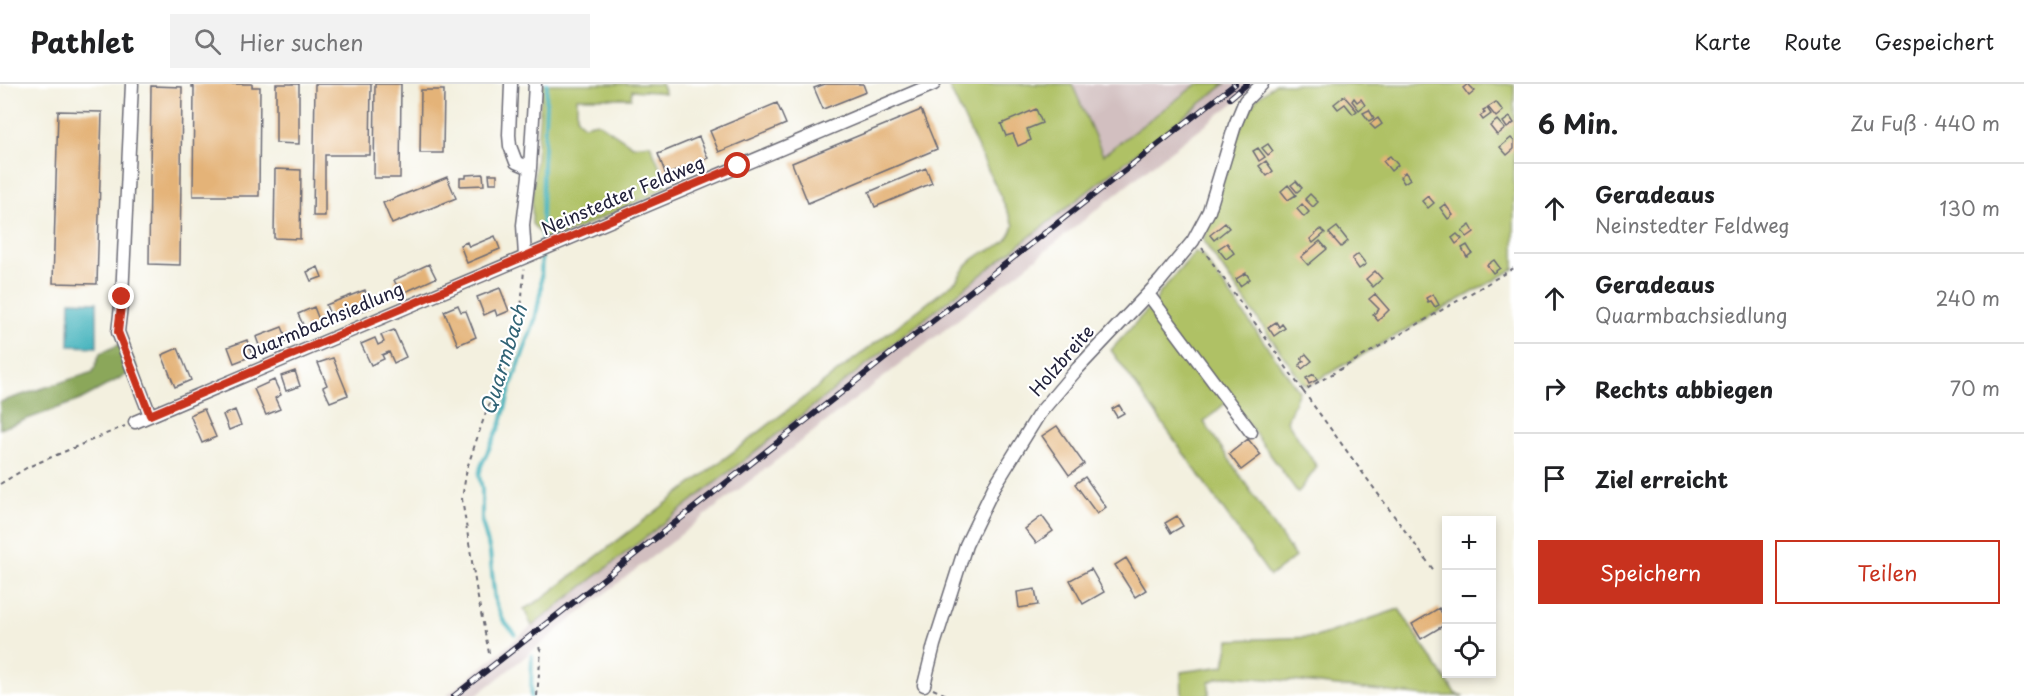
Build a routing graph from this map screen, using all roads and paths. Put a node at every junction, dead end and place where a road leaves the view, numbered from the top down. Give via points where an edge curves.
1 (132, 84) edge
2 (511, 84) edge
3 (535, 84) edge
4 (934, 84) edge
5 (1263, 84) edge
6 (530, 168) junction
7 (1193, 241) junction
8 (530, 254) junction
9 (1514, 268) edge
10 (1148, 294) junction
11 (1303, 391) junction
12 (150, 415) junction
13 (135, 422) joint
14 (1251, 432) dead end
15 (0, 484) edge
16 (1435, 572) dead end
17 (539, 647) dead end
18 (489, 653) dead end
19 (924, 686) joint
20 (537, 696) edge
21 (949, 696) edge

1 - 12 street via 118,332
2 - 6 street via 510,146 516,162
3 - 6 street
4 - 8 street, Neinstedter Feldweg
5 - 7 street, Holzbreite via 1245,101 1209,211
6 - 8 street via 524,225
7 - 10 street, Holzbreite
7 - 11 path via 1200,245
8 - 12 street, Quarmbachsiedlung
8 - 18 path via 506,369 467,468 462,499
9 - 11 path
10 - 14 street
10 - 19 street, Holzbreite via 1040,414 994,487 966,545
11 - 16 path
12 - 13 street, Quarmbachsiedlung
13 - 15 path via 28,467
17 - 20 path
19 - 21 path

